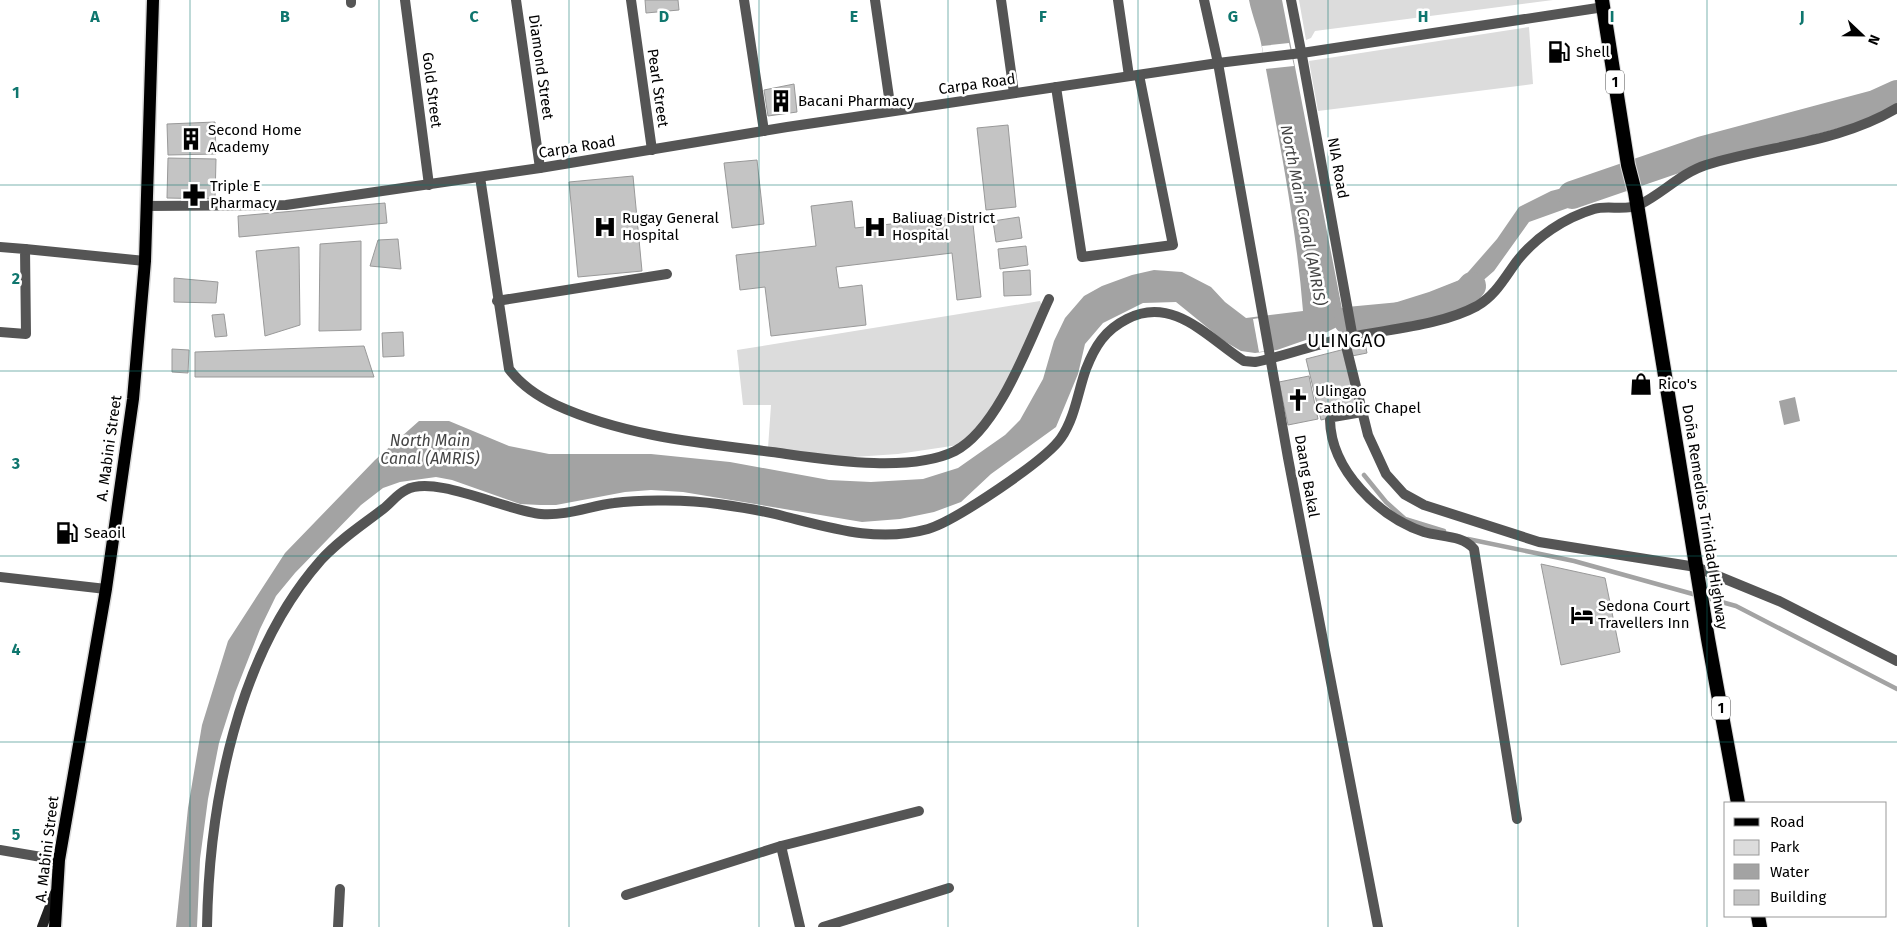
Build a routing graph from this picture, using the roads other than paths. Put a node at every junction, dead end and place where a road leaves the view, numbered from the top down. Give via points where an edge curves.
1 (153, 0) edge
2 (405, 0) edge
3 (516, 0) edge
4 (631, 0) edge
5 (744, 0) edge
6 (875, 0) edge
7 (1001, 0) edge
8 (1118, 0) edge
9 (1204, 0) edge
10 (1291, 0) edge
11 (1603, 4) edge
12 (1299, 55) junction
13 (1218, 63) junction
14 (1134, 76) junction
15 (1056, 87) junction
16 (1014, 93) junction
17 (1897, 108) edge
18 (891, 111) junction
19 (764, 131) junction
20 (652, 150) junction
21 (540, 168) junction
22 (480, 177) junction
23 (429, 185) junction
24 (146, 206) junction
25 (1637, 206) junction
26 (0, 247) edge
27 (25, 249) junction
28 (145, 261) junction
29 (667, 274) dead end
30 (1050, 299) dead end
31 (497, 301) junction
32 (0, 332) edge
33 (1348, 335) junction
34 (1270, 354) junction
35 (1362, 412) junction
36 (1697, 572) junction
37 (0, 577) edge
38 (106, 589) junction
39 (1897, 661) edge
40 (1738, 802) edge
41 (918, 811) dead end
42 (1517, 819) dead end
43 (781, 846) junction
44 (0, 850) edge
45 (59, 860) junction
46 (57, 888) junction
47 (949, 888) dead end
48 (340, 889) dead end
49 (626, 895) dead end
50 (42, 927) edge
51 (55, 927) edge
52 (207, 927) edge
53 (338, 927) edge
54 (800, 927) edge
55 (823, 927) edge
56 (1378, 927) edge

1 - 24 main road, A. Mabini Street
2 - 23 street, Gold Street
3 - 21 street, Diamond Street
4 - 20 street, Pearl Street
5 - 19 street
6 - 18 street
7 - 16 street
8 - 14 street
9 - 13 street, Daang Bakal
10 - 12 street, NIA Road
11 - 12 street, Carpa Road
11 - 25 highway, Doña Remedios Trinidad Highway / 1
12 - 13 street, Carpa Road
12 - 33 street, NIA Road via 1350,317
13 - 14 street, Carpa Road
13 - 34 street, Daang Bakal
14 - 15 street, Carpa Road
14 - 15 street via 1173,245 1082,257
15 - 16 street, Carpa Road
16 - 18 street, Carpa Road
17 - 25 street via 1851,130 1704,165
18 - 19 street, Carpa Road
19 - 20 street, Carpa Road
20 - 21 street, Carpa Road
21 - 22 street, Carpa Road
22 - 23 street, Carpa Road
22 - 31 street
23 - 24 street, Carpa Road via 286,205
24 - 28 main road, A. Mabini Street
25 - 33 street via 1595,208 1541,235 1496,291 1477,306 1392,330
25 - 36 highway, Doña Remedios Trinidad Highway / 1
26 - 27 street
27 - 28 street
27 - 32 street via 26,334
28 - 38 main road, A. Mabini Street via 133,399
29 - 31 street
30 - 31 street via 1008,388 986,423 969,441 954,451 924,460 862,464 668,439 610,425 556,405 533,393 508,369
33 - 34 street
33 - 35 street, NIA Road
34 - 52 street via 1255,362 1244,361 1188,321 1164,312 1140,312 1114,325 1098,342 1061,439 958,516 928,529 897,534 829,530 747,508 702,502 615,502 570,513 542,514 507,508 438,486 408,488 349,532 321,561 284,608 251,674 219,789 207,895
34 - 56 street, Daang Bakal
35 - 36 street, NIA Road via 1368,435 1386,474 1404,494 1424,506 1539,542
35 - 42 street via 1330,420 1339,456 1359,486 1402,522 1425,532 1463,540 1474,548
36 - 39 street, NIA Road via 1779,601
36 - 40 highway, Doña Remedios Trinidad Highway / 1
37 - 38 street
38 - 45 main road, A. Mabini Street
41 - 43 street
43 - 49 street
43 - 54 street
44 - 45 street
45 - 46 main road, A. Mabini Street
46 - 50 main road
46 - 51 main road, A. Mabini Street
47 - 55 street
48 - 53 street

